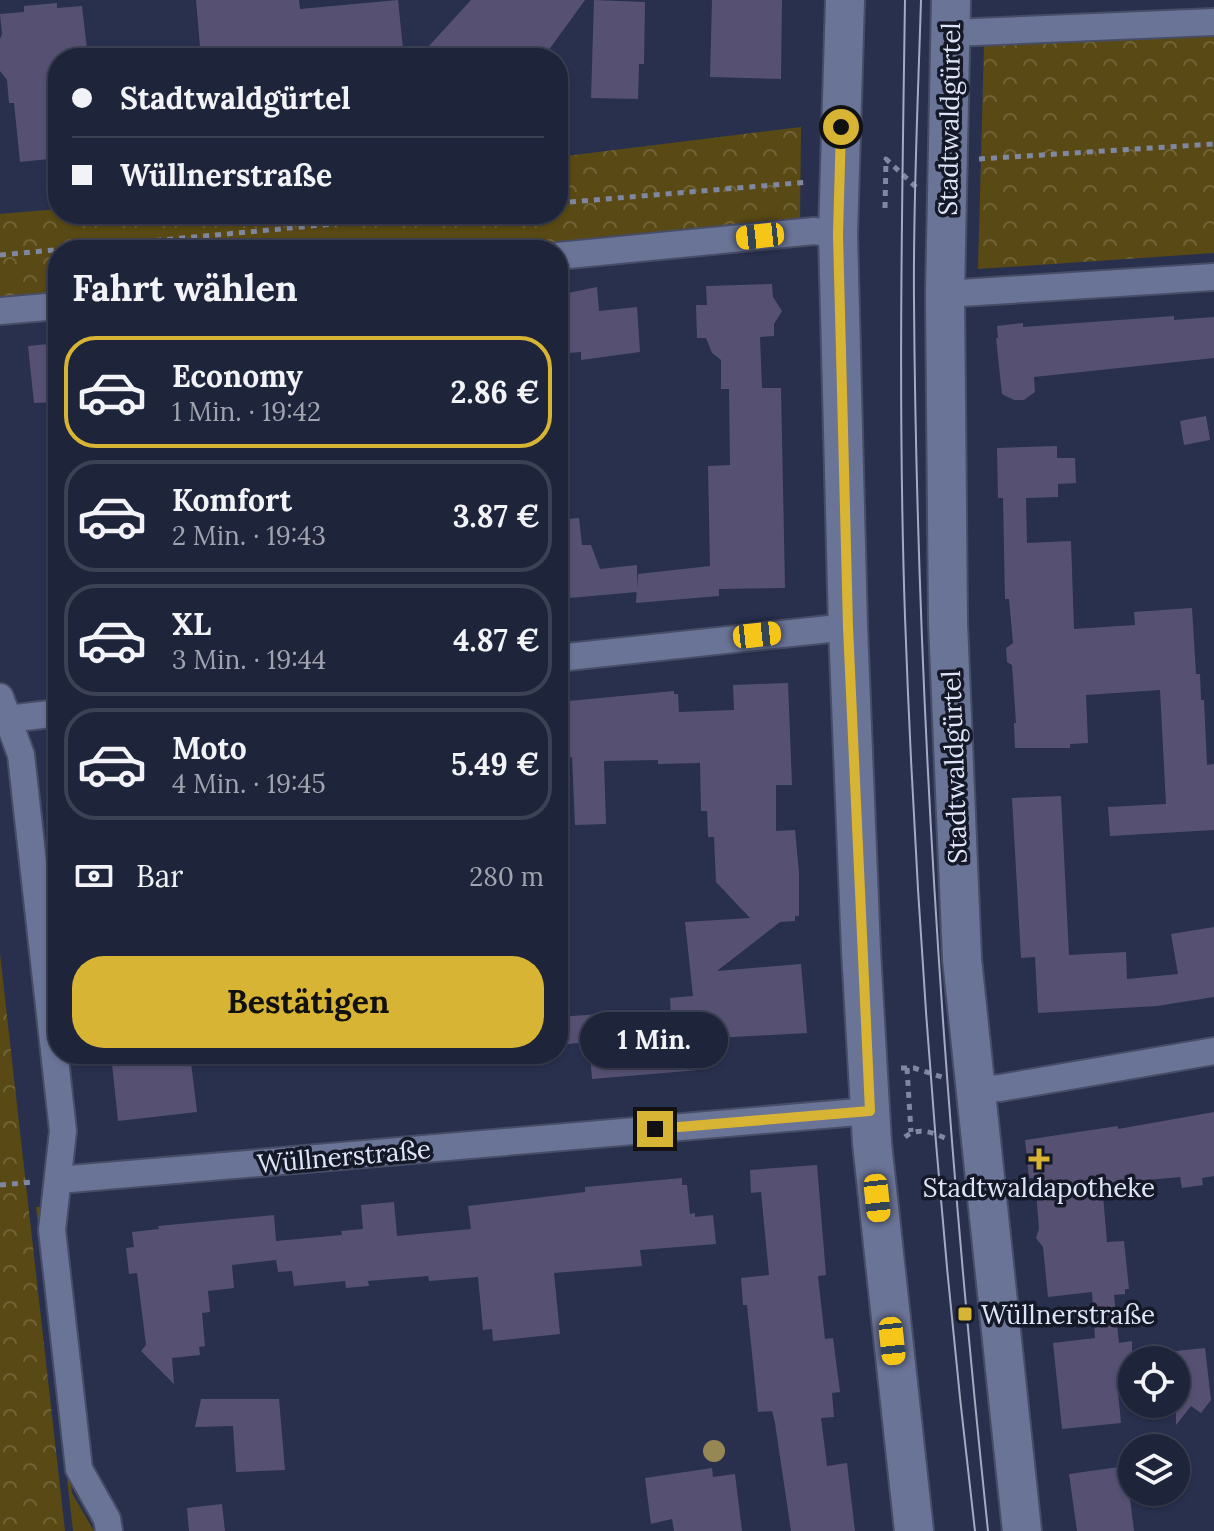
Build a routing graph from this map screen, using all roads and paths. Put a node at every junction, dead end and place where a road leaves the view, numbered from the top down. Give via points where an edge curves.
1 (845, 0) edge
2 (951, 16) edge
3 (1214, 22) edge
4 (1214, 144) edge
5 (967, 160) dead end
6 (814, 182) dead end
7 (921, 192) dead end
8 (568, 202) edge
9 (885, 208) dead end
10 (333, 224) edge
11 (838, 234) junction
12 (161, 240) edge
13 (48, 251) edge
14 (0, 255) edge
15 (568, 255) edge
16 (1214, 277) edge
17 (945, 294) junction
18 (48, 307) edge
19 (0, 311) edge
20 (848, 627) junction
21 (568, 657) edge
22 (4, 708) edge
23 (48, 712) edge
24 (48, 997) edge
25 (1214, 1051) edge
26 (56, 1064) edge
27 (911, 1066) junction
28 (867, 1069) junction
29 (960, 1084) junction
30 (871, 1127) junction
31 (979, 1128) junction
32 (911, 1132) junction
33 (58, 1180) junction
34 (109, 1531) edge
35 (914, 1531) edge
36 (1022, 1531) edge

1 - 11 main road
2 - 3 street
2 - 17 main road, Stadtwaldgürtel
4 - 5 path
6 - 8 path
7 - 9 path via 886,159
10 - 12 path
11 - 15 street via 814,231
11 - 20 main road
13 - 14 path
16 - 17 street
17 - 29 main road, Stadtwaldgürtel via 948,623 962,959
18 - 19 street
20 - 21 street
20 - 28 main road
22 - 23 street
22 - 24 street via 21,755
25 - 29 street via 1000,1088
26 - 33 street via 63,1131
27 - 28 path
27 - 29 path
27 - 32 path
28 - 30 main road
29 - 31 main road, Stadtwaldgürtel
30 - 32 path via 900,1142
30 - 33 street, Wüllnerstraße
30 - 35 main road
31 - 32 path via 960,1127 960,1146 928,1131
31 - 36 main road, Stadtwaldgürtel
33 - 34 street via 52,1230 79,1469

